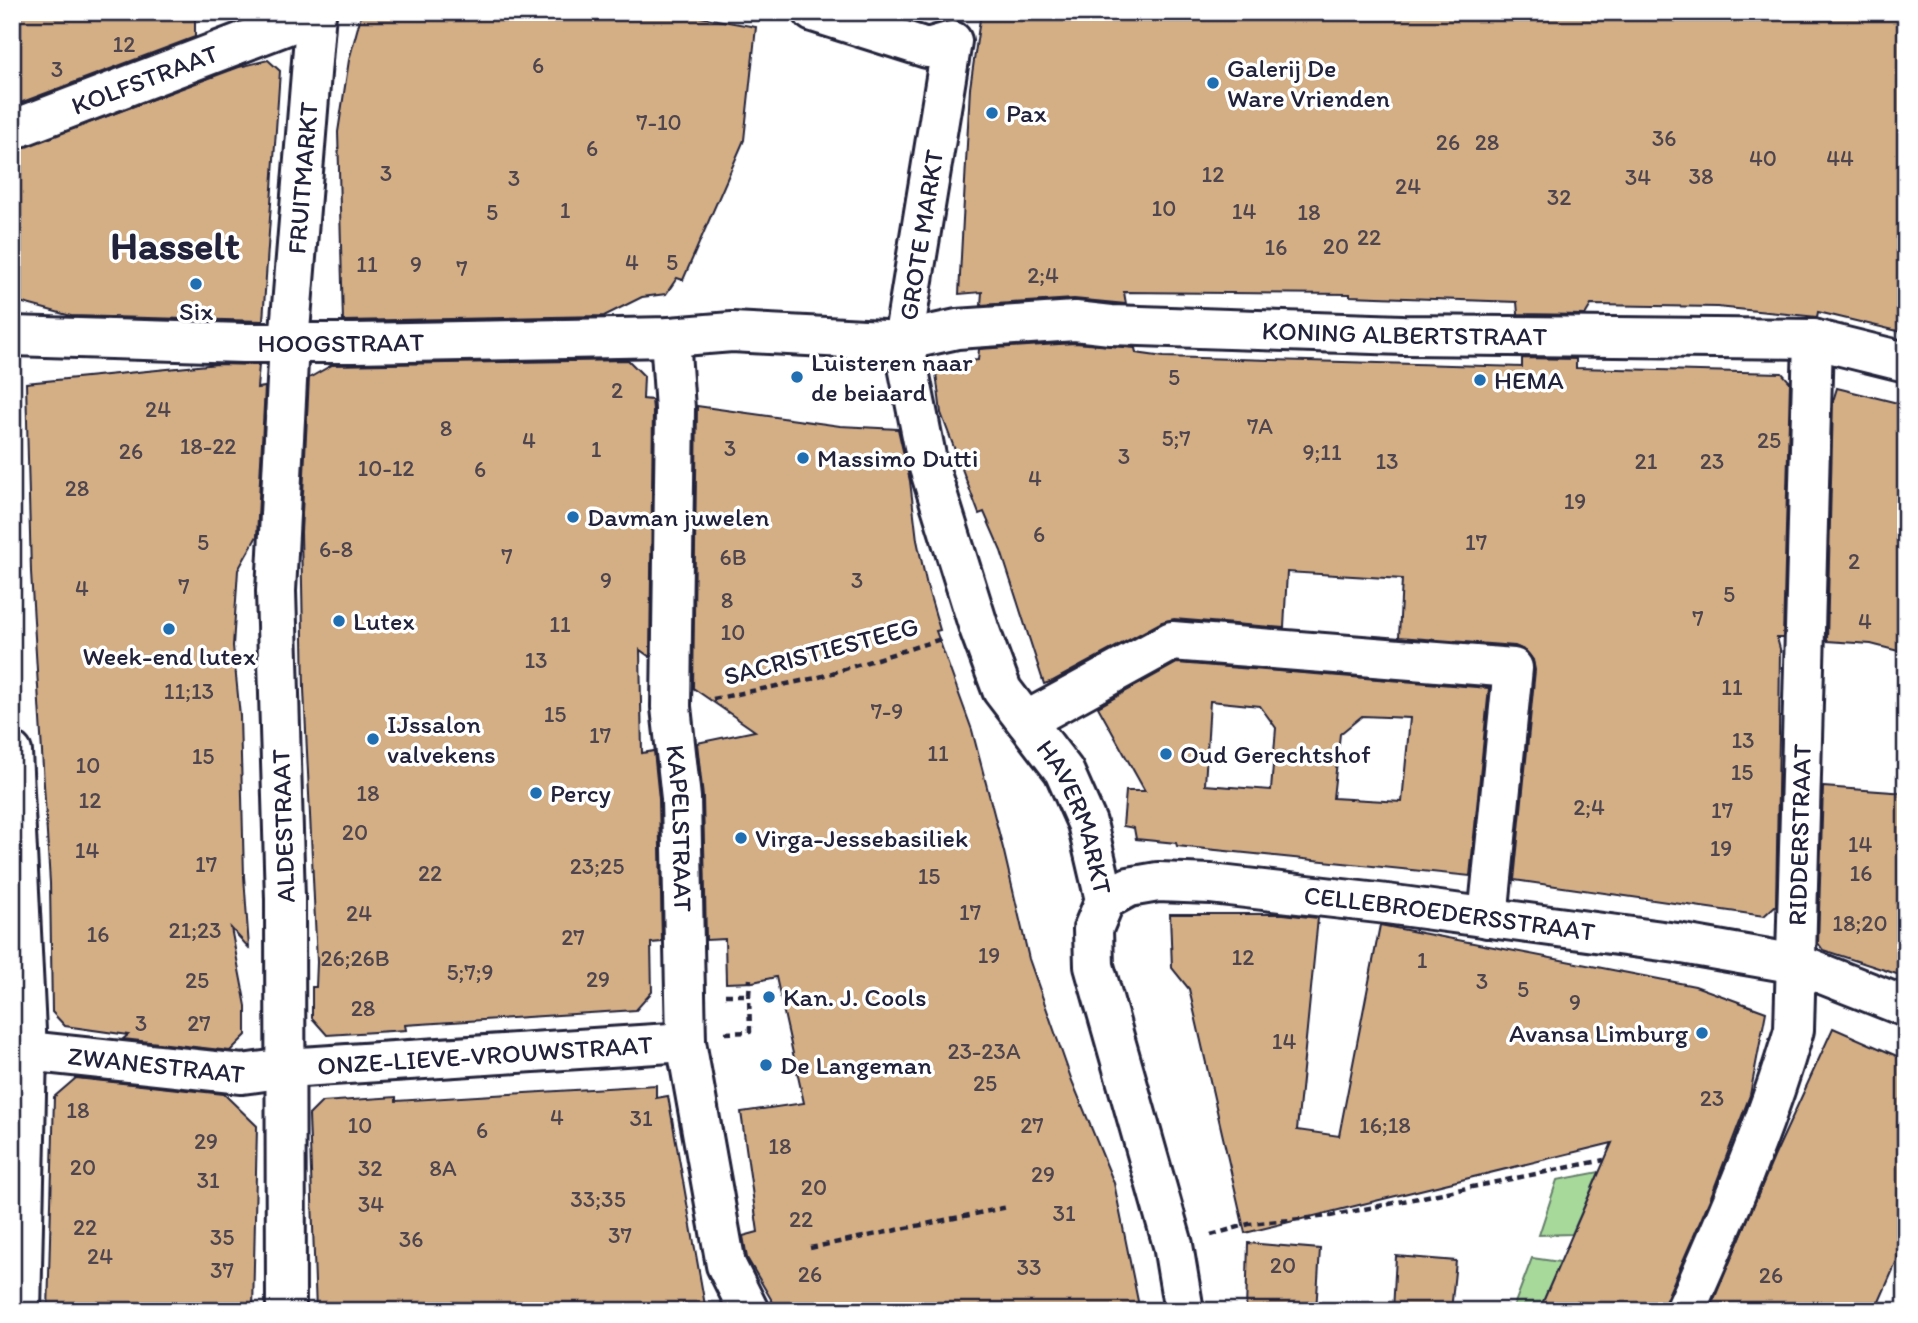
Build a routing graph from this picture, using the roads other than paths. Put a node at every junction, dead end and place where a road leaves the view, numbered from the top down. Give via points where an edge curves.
1 (813, 12) edge
2 (316, 13) edge
3 (955, 27) edge
4 (12, 130) edge
5 (12, 336) edge
6 (670, 337) junction
7 (1813, 339) junction
8 (903, 341) junction
9 (289, 343) junction
10 (1906, 362) edge
11 (1026, 721) junction
12 (12, 752) edge
13 (14, 825) edge
14 (1105, 900) junction
15 (1488, 918) junction
16 (1797, 964) junction
17 (1906, 1007) edge
18 (686, 1042) junction
19 (27, 1051) junction
20 (286, 1068) junction
21 (21, 1311) edge
22 (286, 1311) edge
23 (748, 1311) edge
24 (1184, 1311) edge
25 (1685, 1311) edge

1 - 3 street, GROTE MARKT via 927,48
2 - 4 street, KOLFSTRAAT
2 - 9 street, FRUITMARKT
3 - 8 street, GROTE MARKT
5 - 9 street, HOOGSTRAAT
6 - 8 street, GROTE MARKT via 732,332
6 - 9 street, HOOGSTRAAT
6 - 18 street, KAPELSTRAAT via 675,409 671,707 681,798
7 - 8 street, KONING ALBERTSTRAAT via 1403,335 1075,321 957,329
7 - 10 street, KONING ALBERTSTRAAT
7 - 16 street, RIDDERSTRAAT
8 - 11 street, HAVERMARKT via 927,461 979,628 1002,690
9 - 20 street, ALDESTRAAT via 276,591
11 - 14 street, HAVERMARKT via 1064,771 1087,823
11 - 15 street via 1172,641 1513,668
12 - 13 street
13 - 19 street
14 - 15 street, CELLEBROEDERSSTRAAT via 1129,887 1158,882 1211,884
14 - 24 street, HAVERMARKT via 1093,929 1094,966 1173,1245
15 - 16 street, CELLEBROEDERSSTRAAT
16 - 17 street, CELLEBROEDERSSTRAAT
16 - 25 street, RIDDERSTRAAT via 1794,1030 1777,1088
18 - 20 street, ONZE-LIEVE-VROUWSTRAAT
18 - 23 street, KAPELSTRAAT via 726,1265
19 - 20 street, ZWANESTRAAT via 242,1074
19 - 21 street
20 - 22 street, ALDESTRAAT

